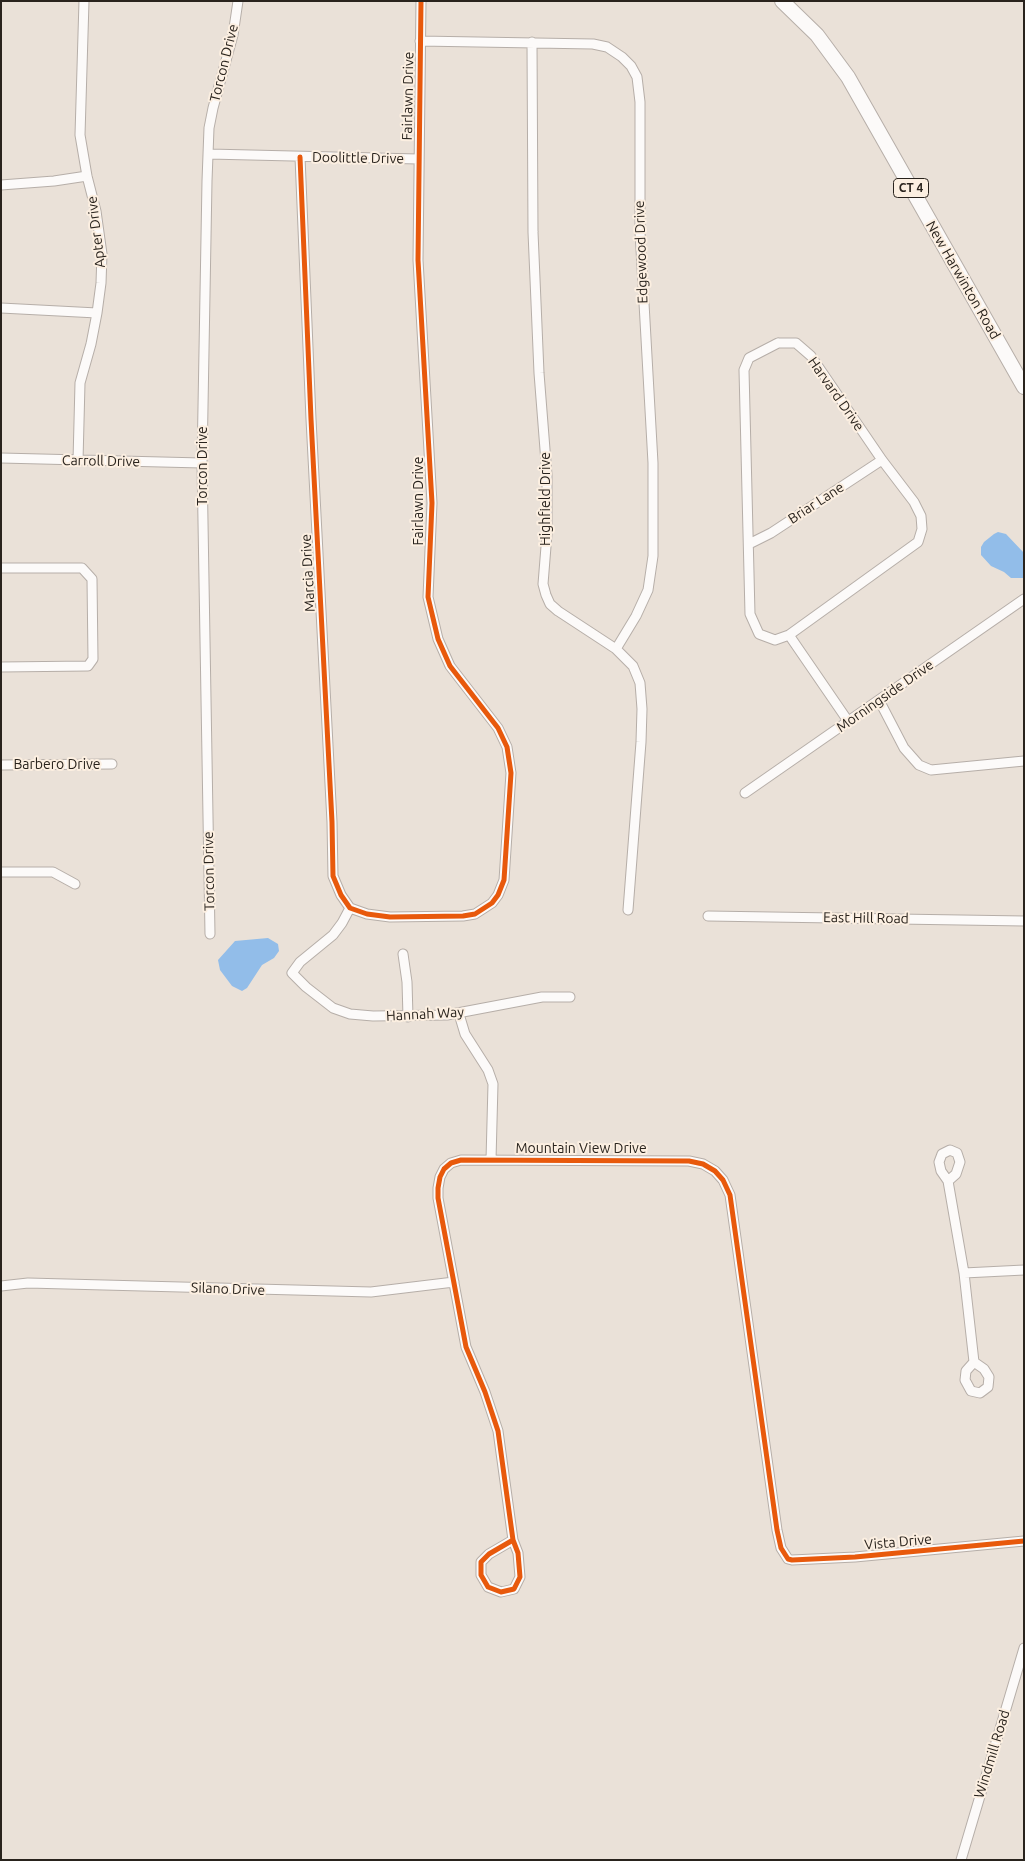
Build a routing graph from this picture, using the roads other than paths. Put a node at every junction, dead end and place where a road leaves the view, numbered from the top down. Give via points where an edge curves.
1 (84, 1) edge
2 (238, 1) edge
3 (421, 1) edge
4 (782, 1) edge
5 (420, 41) junction
6 (532, 42) junction
7 (209, 154) junction
8 (300, 157) junction
9 (418, 159) junction
10 (87, 176) junction
11 (1, 186) edge
12 (1, 308) edge
13 (97, 313) junction
14 (1024, 387) edge
15 (1, 458) edge
16 (882, 460) junction
17 (78, 461) junction
18 (202, 463) junction
19 (749, 544) junction
20 (1, 568) edge
21 (1024, 599) edge
22 (788, 636) junction
23 (616, 649) junction
24 (1, 667) edge
25 (879, 700) junction
26 (848, 721) junction
27 (1024, 760) edge
28 (112, 764) dead end
29 (1, 765) edge
30 (745, 793) dead end
31 (1, 872) edge
32 (75, 884) dead end
33 (350, 908) junction
34 (628, 910) dead end
35 (708, 916) dead end
36 (1024, 921) edge
37 (210, 934) dead end
38 (403, 954) dead end
39 (570, 997) dead end
40 (459, 1014) junction
41 (408, 1017) junction
42 (491, 1160) junction
43 (948, 1181) dead end
44 (1024, 1270) edge
45 (964, 1273) junction
46 (454, 1282) junction
47 (1, 1286) edge
48 (974, 1362) dead end
49 (513, 1540) junction
50 (1024, 1541) edge
51 (781, 1548) joint
52 (1024, 1648) edge
53 (961, 1860) edge

1 - 10 street, Apter Drive via 80,135
2 - 7 street, Torcon Drive via 233,36 213,108
3 - 5 street, Fairlawn Drive
4 - 14 main road, New Harwinton Road / CT 4 via 817,35 848,77
5 - 6 street, Edgewood Drive
5 - 9 street, Fairlawn Drive
6 - 23 street, Highfield Drive via 533,232 547,474 543,584 546,595 558,611
6 - 23 street, Edgewood Drive via 607,47 622,56 637,78 640,102 640,232 653,463 654,546 648,590
7 - 8 street, Doolittle Drive
7 - 18 street, Torcon Drive
8 - 9 street, Doolittle Drive
8 - 33 street, Marcia Drive via 333,876
9 - 33 street, Fairlawn Drive via 418,260 432,503 428,598 438,639 450,666 498,728 507,747 511,773 505,873 498,895 475,914 390,917
10 - 11 street
10 - 13 street, Apter Drive via 102,254
12 - 13 street
13 - 17 street, Apter Drive via 80,383
15 - 17 street, Carroll Drive
16 - 19 street, Briar Lane
16 - 19 street, Harvard Drive via 811,356 796,343 778,343 749,358 744,370
16 - 22 street, Harvard Drive via 921,516 918,542
17 - 18 street, Carroll Drive
18 - 37 street, Torcon Drive
19 - 22 street, Harvard Drive via 750,614 758,634 775,640
20 - 24 street via 82,568 92,579 93,660 88,666
21 - 25 street, Morningside Drive
22 - 26 street
23 - 34 street, Highfield Drive via 633,666 642,696
25 - 26 street, Morningside Drive
25 - 27 street via 904,748 919,765 931,770
26 - 30 street, Morningside Drive
28 - 29 street, Barbero Drive
31 - 32 street via 53,872
33 - 41 street, Hannah Way via 333,935 300,962 292,974 333,1008 358,1015
35 - 36 street, East Hill Road
38 - 41 street
39 - 40 street, Hannah Way via 542,996
40 - 41 street, Hannah Way
40 - 42 street via 465,1034 488,1070 492,1084
42 - 46 street, Mountain View Drive via 461,1160 444,1169 440,1177 438,1198
42 - 51 street, Mountain View Drive via 688,1161 715,1170 723,1180 730,1195
43 - 45 street
44 - 45 street
45 - 48 street
46 - 47 street, Silano Drive via 371,1292 28,1283
46 - 49 street, Mountain View Drive via 466,1347 498,1431
49 - 49 street, Mountain View Drive via 520,1577 514,1589 500,1592 488,1587 482,1575 482,1562
50 - 51 street, Vista Drive via 792,1560
52 - 53 street, Windmill Road

